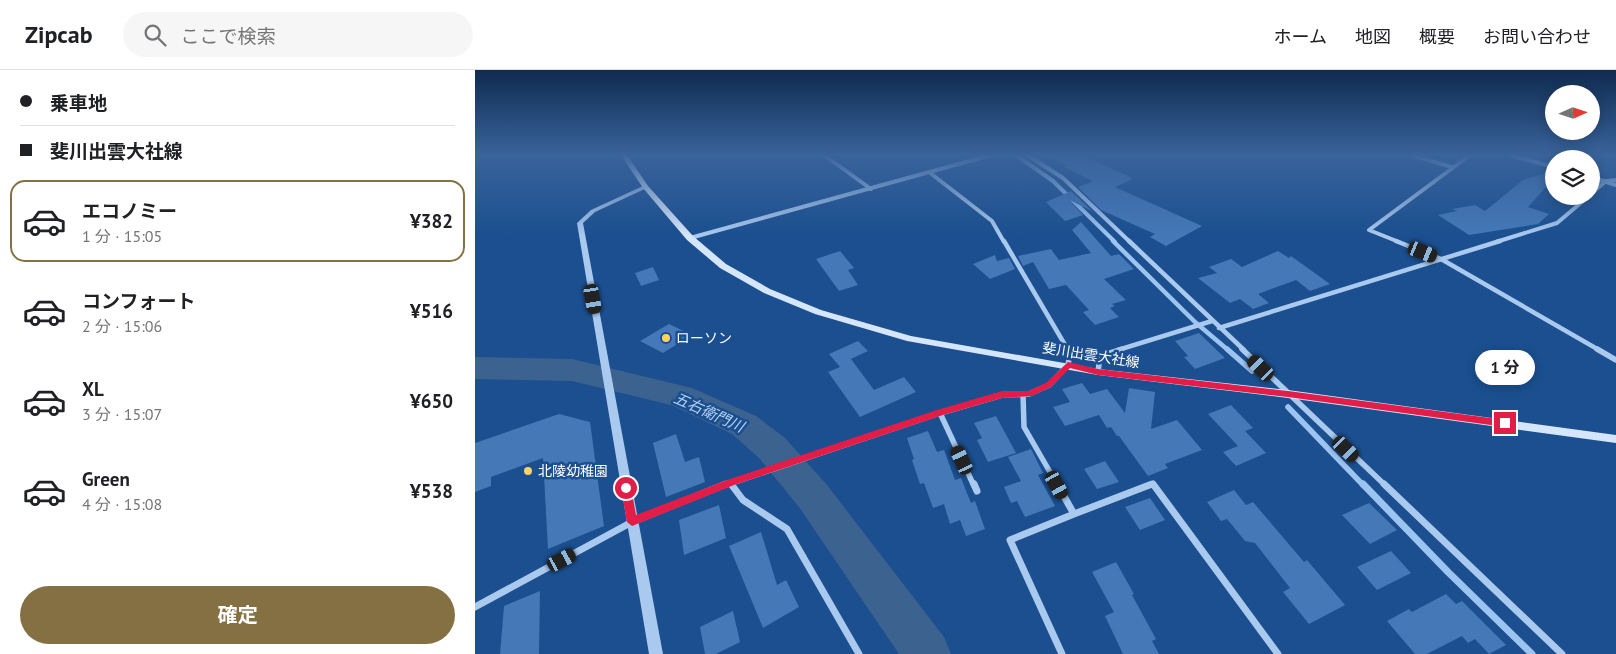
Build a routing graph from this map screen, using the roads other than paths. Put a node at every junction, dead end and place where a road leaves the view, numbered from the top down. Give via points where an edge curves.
1 (642, 182) edge
2 (862, 182) edge
3 (894, 182) edge
4 (942, 182) edge
5 (1067, 182) edge
6 (1432, 182) edge
7 (645, 187) junction
8 (871, 189) junction
9 (1579, 205) edge
10 (690, 238) junction
11 (1441, 259) junction
12 (1212, 321) junction
13 (1219, 328) junction
14 (1616, 360) edge
15 (1068, 365) junction
16 (1098, 372) junction
17 (1023, 394) junction
18 (1288, 394) junction
19 (940, 413) junction
20 (1616, 439) edge
21 (730, 482) junction
22 (977, 491) dead end
23 (1074, 514) junction
24 (632, 522) junction
25 (475, 607) edge
26 (656, 654) edge
27 (859, 654) edge
28 (1062, 654) edge
29 (1278, 654) edge
30 (1562, 654) edge

1 - 7 main road, 斐川出雲大社線
2 - 8 street
3 - 8 street
4 - 15 street via 992,221 1070,354
5 - 12 street
6 - 11 street via 1369,230
7 - 10 main road, 斐川出雲大社線
7 - 24 street via 593,212 579,223
8 - 10 street
9 - 11 street via 1557,224
10 - 15 main road, 斐川出雲大社線 via 723,266 767,291 818,312 910,339
11 - 13 street
11 - 14 street
12 - 13 street
12 - 16 street via 1101,356
13 - 18 street
15 - 16 main road, 斐川出雲大社線
15 - 17 street via 1049,385
16 - 18 main road, 斐川出雲大社線
17 - 19 street via 1002,394
17 - 23 street via 1024,427
18 - 20 main road, 斐川出雲大社線
18 - 30 street
19 - 21 street
19 - 22 street
21 - 24 street
21 - 27 street via 743,500 787,529
23 - 28 street via 1010,540
23 - 29 street via 1153,484
24 - 25 street
24 - 26 street

